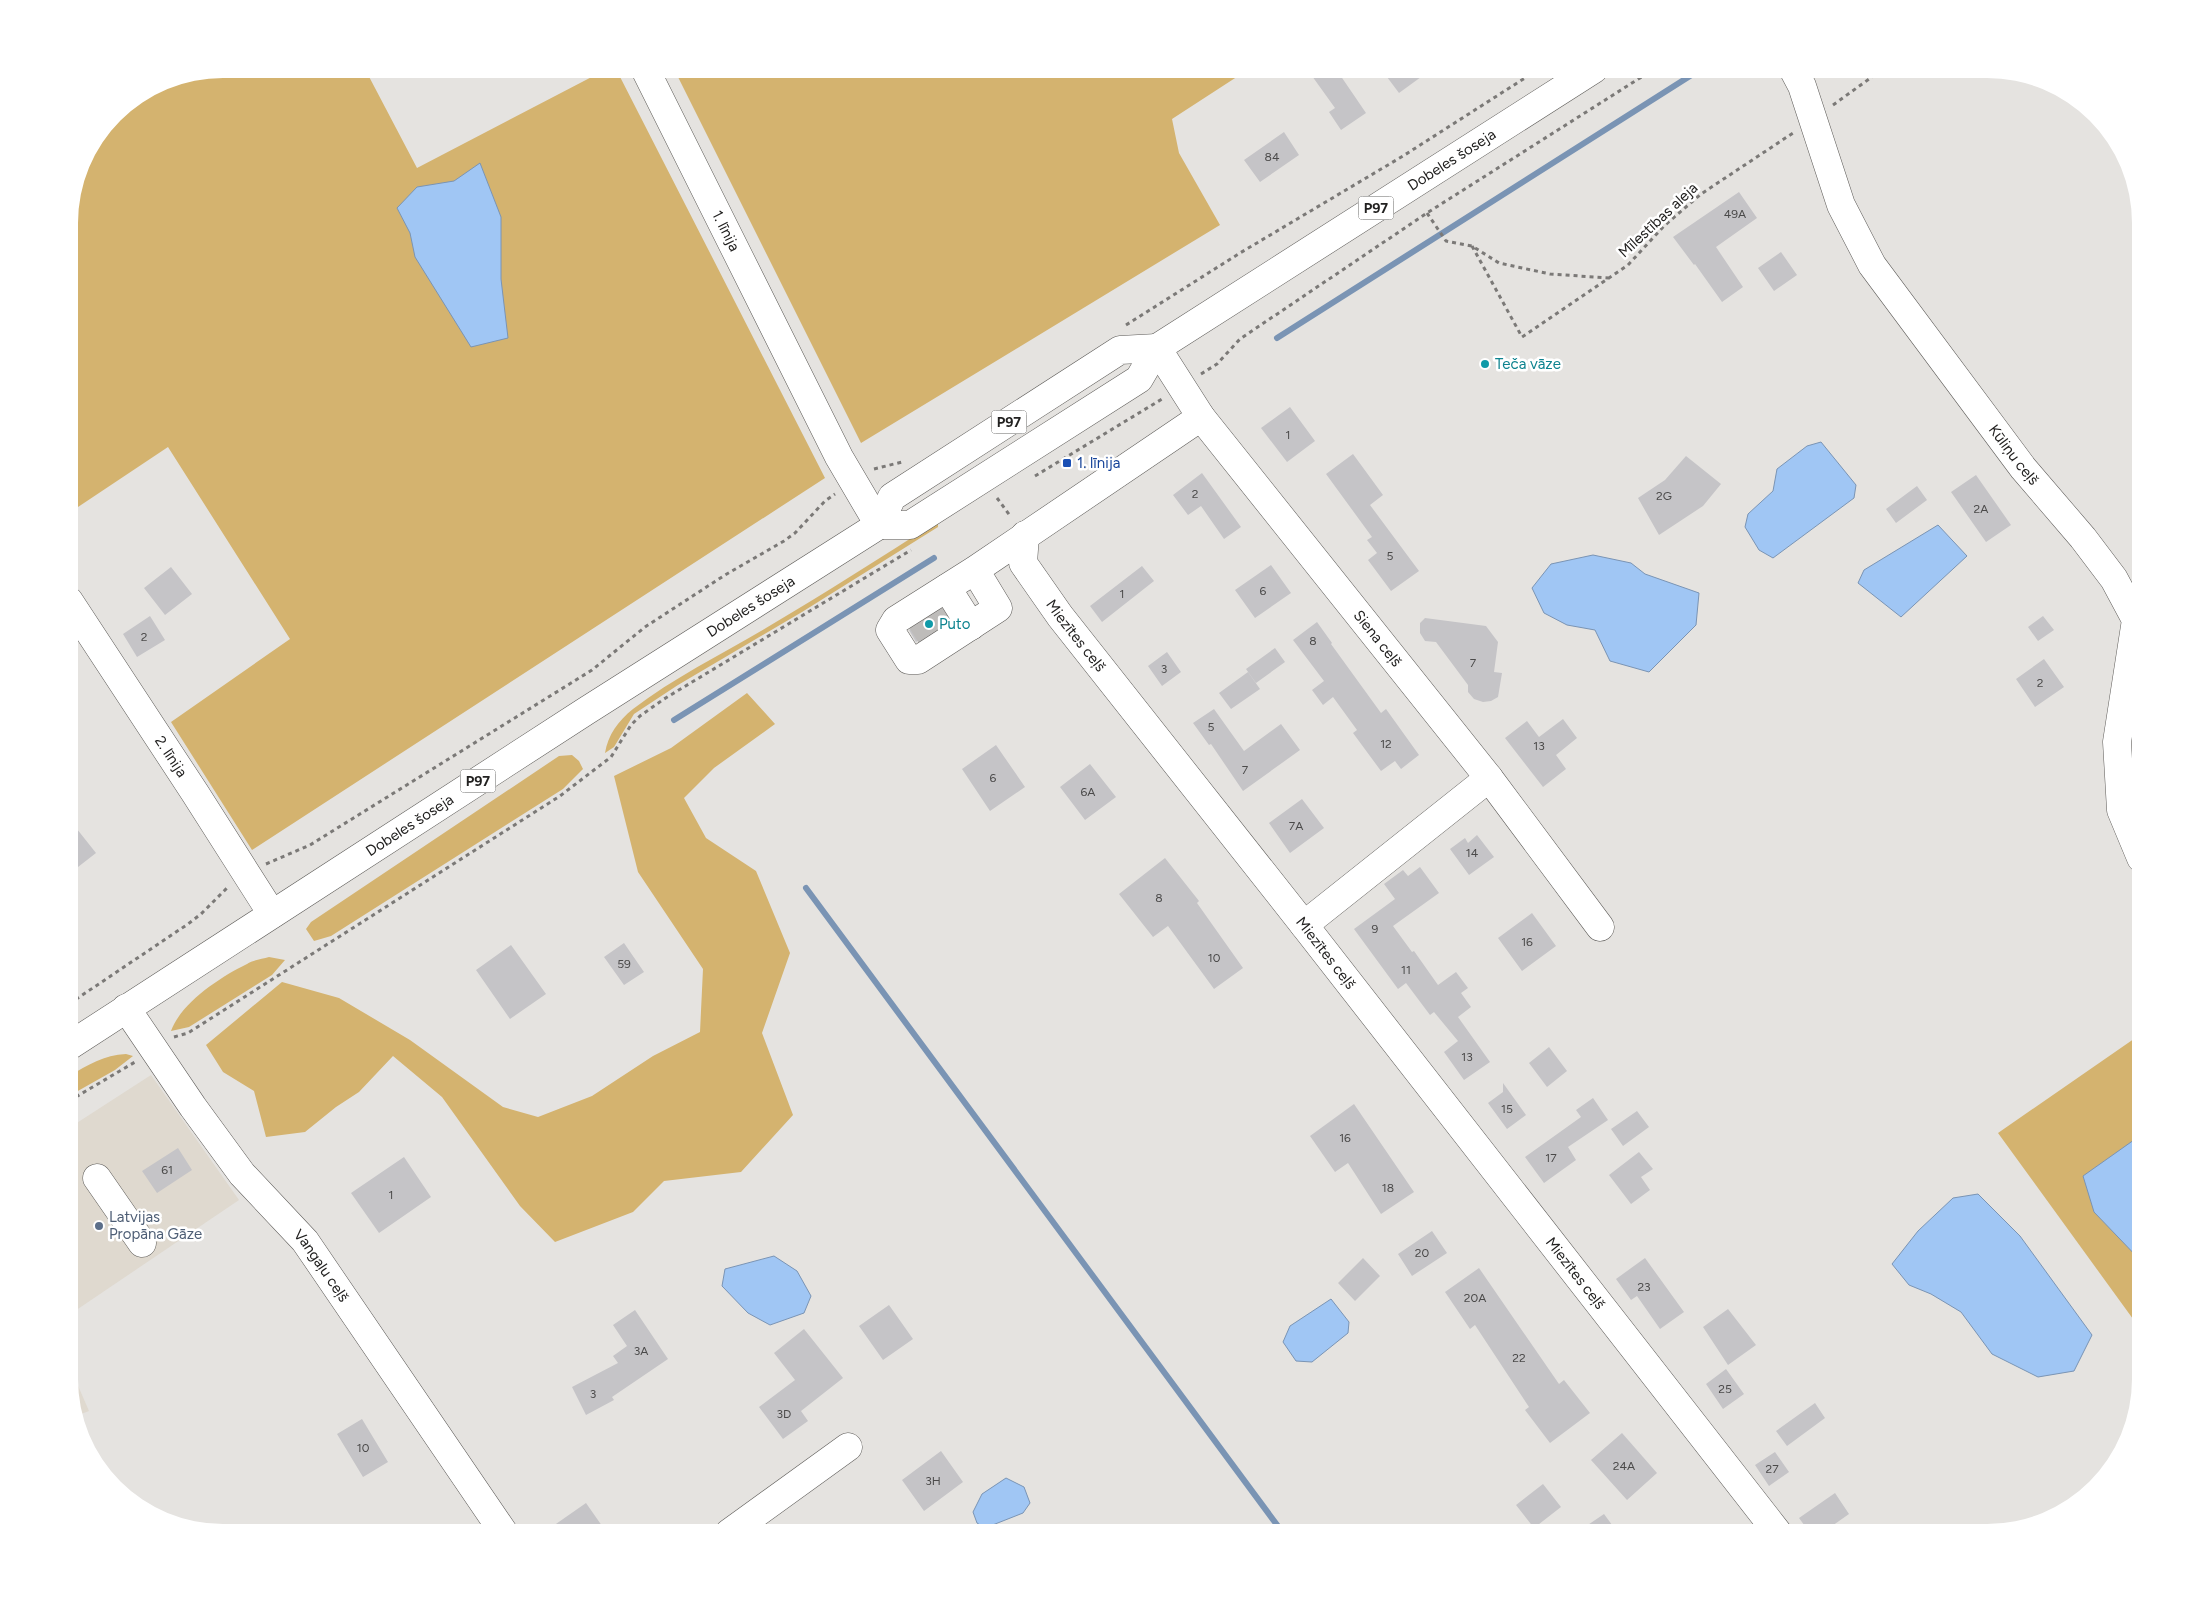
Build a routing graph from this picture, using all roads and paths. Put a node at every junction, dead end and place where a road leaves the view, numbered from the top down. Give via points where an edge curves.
1 (650, 78) edge
2 (1525, 78) edge
3 (1580, 78) edge
4 (1640, 78) edge
5 (1798, 78) edge
6 (1871, 78) edge
7 (1813, 120) junction
8 (1427, 213) junction
9 (1472, 246) junction
10 (1610, 278) junction
11 (1124, 327) dead end
12 (1157, 348) junction
13 (1182, 387) junction
14 (1200, 416) junction
15 (907, 461) dead end
16 (1027, 480) dead end
17 (852, 482) junction
18 (1004, 494) dead end
19 (989, 502) dead end
20 (879, 525) junction
21 (1025, 535) junction
22 (912, 549) dead end
23 (2132, 613) edge
24 (78, 615) edge
25 (939, 617) dead end
26 (2132, 646) edge
27 (1489, 778) junction
28 (2132, 836) edge
29 (247, 874) junction
30 (272, 914) junction
31 (1304, 925) junction
32 (1600, 927) dead end
33 (78, 998) edge
34 (126, 1008) junction
35 (78, 1040) edge
36 (153, 1050) junction
37 (78, 1096) edge
38 (97, 1178) dead end
39 (142, 1243) dead end
40 (848, 1446) dead end
41 (498, 1524) edge
42 (741, 1524) edge
43 (1771, 1524) edge

1 - 17 street, 1. līnija
2 - 11 path
3 - 12 street, Dobeles šoseja / P97
4 - 8 path
5 - 7 street, Kūliņu ceļš
6 - 7 path, Mīlestības aleja
7 - 10 path, Mīlestības aleja via 1701,194 1664,226 1628,265
7 - 23 street, Kūliņu ceļš via 1841,205 1872,265 2022,468 2114,579
8 - 9 path via 1446,241
8 - 13 path via 1240,339 1217,364
9 - 10 path via 1499,263 1550,274
9 - 10 path, Mīlestības aleja via 1522,338
12 - 13 street, Siena ceļš
12 - 20 street, Dobeles šoseja / P97 via 1120,350 892,497
13 - 14 street, Siena ceļš
13 - 16 path
14 - 21 street
14 - 27 street, Siena ceļš
15 - 17 path via 876,468
17 - 20 street, 1. līnija
17 - 29 path via 825,501 784,541 646,627 592,670 310,845
18 - 19 path
20 - 30 street, Dobeles šoseja / P97
21 - 25 street
21 - 31 street, Miezītes ceļš via 1023,563 1060,616
22 - 36 path via 664,699 631,725 611,757 560,796 302,962 188,1033 171,1038
24 - 29 street, 2. līnija
26 - 28 street, Kūliņu ceļš via 2117,742 2121,810
27 - 31 street
27 - 32 street, Siena ceļš
29 - 30 street, 2. līnija
29 - 33 path via 221,891 188,924
30 - 34 street, Dobeles šoseja / P97
31 - 43 street, Miezītes ceļš
34 - 35 street, Dobeles šoseja / P97
34 - 36 street, Vangaļu ceļš
36 - 37 path
36 - 41 street, Vangaļu ceļš via 242,1174 305,1241
38 - 39 street
40 - 42 street

